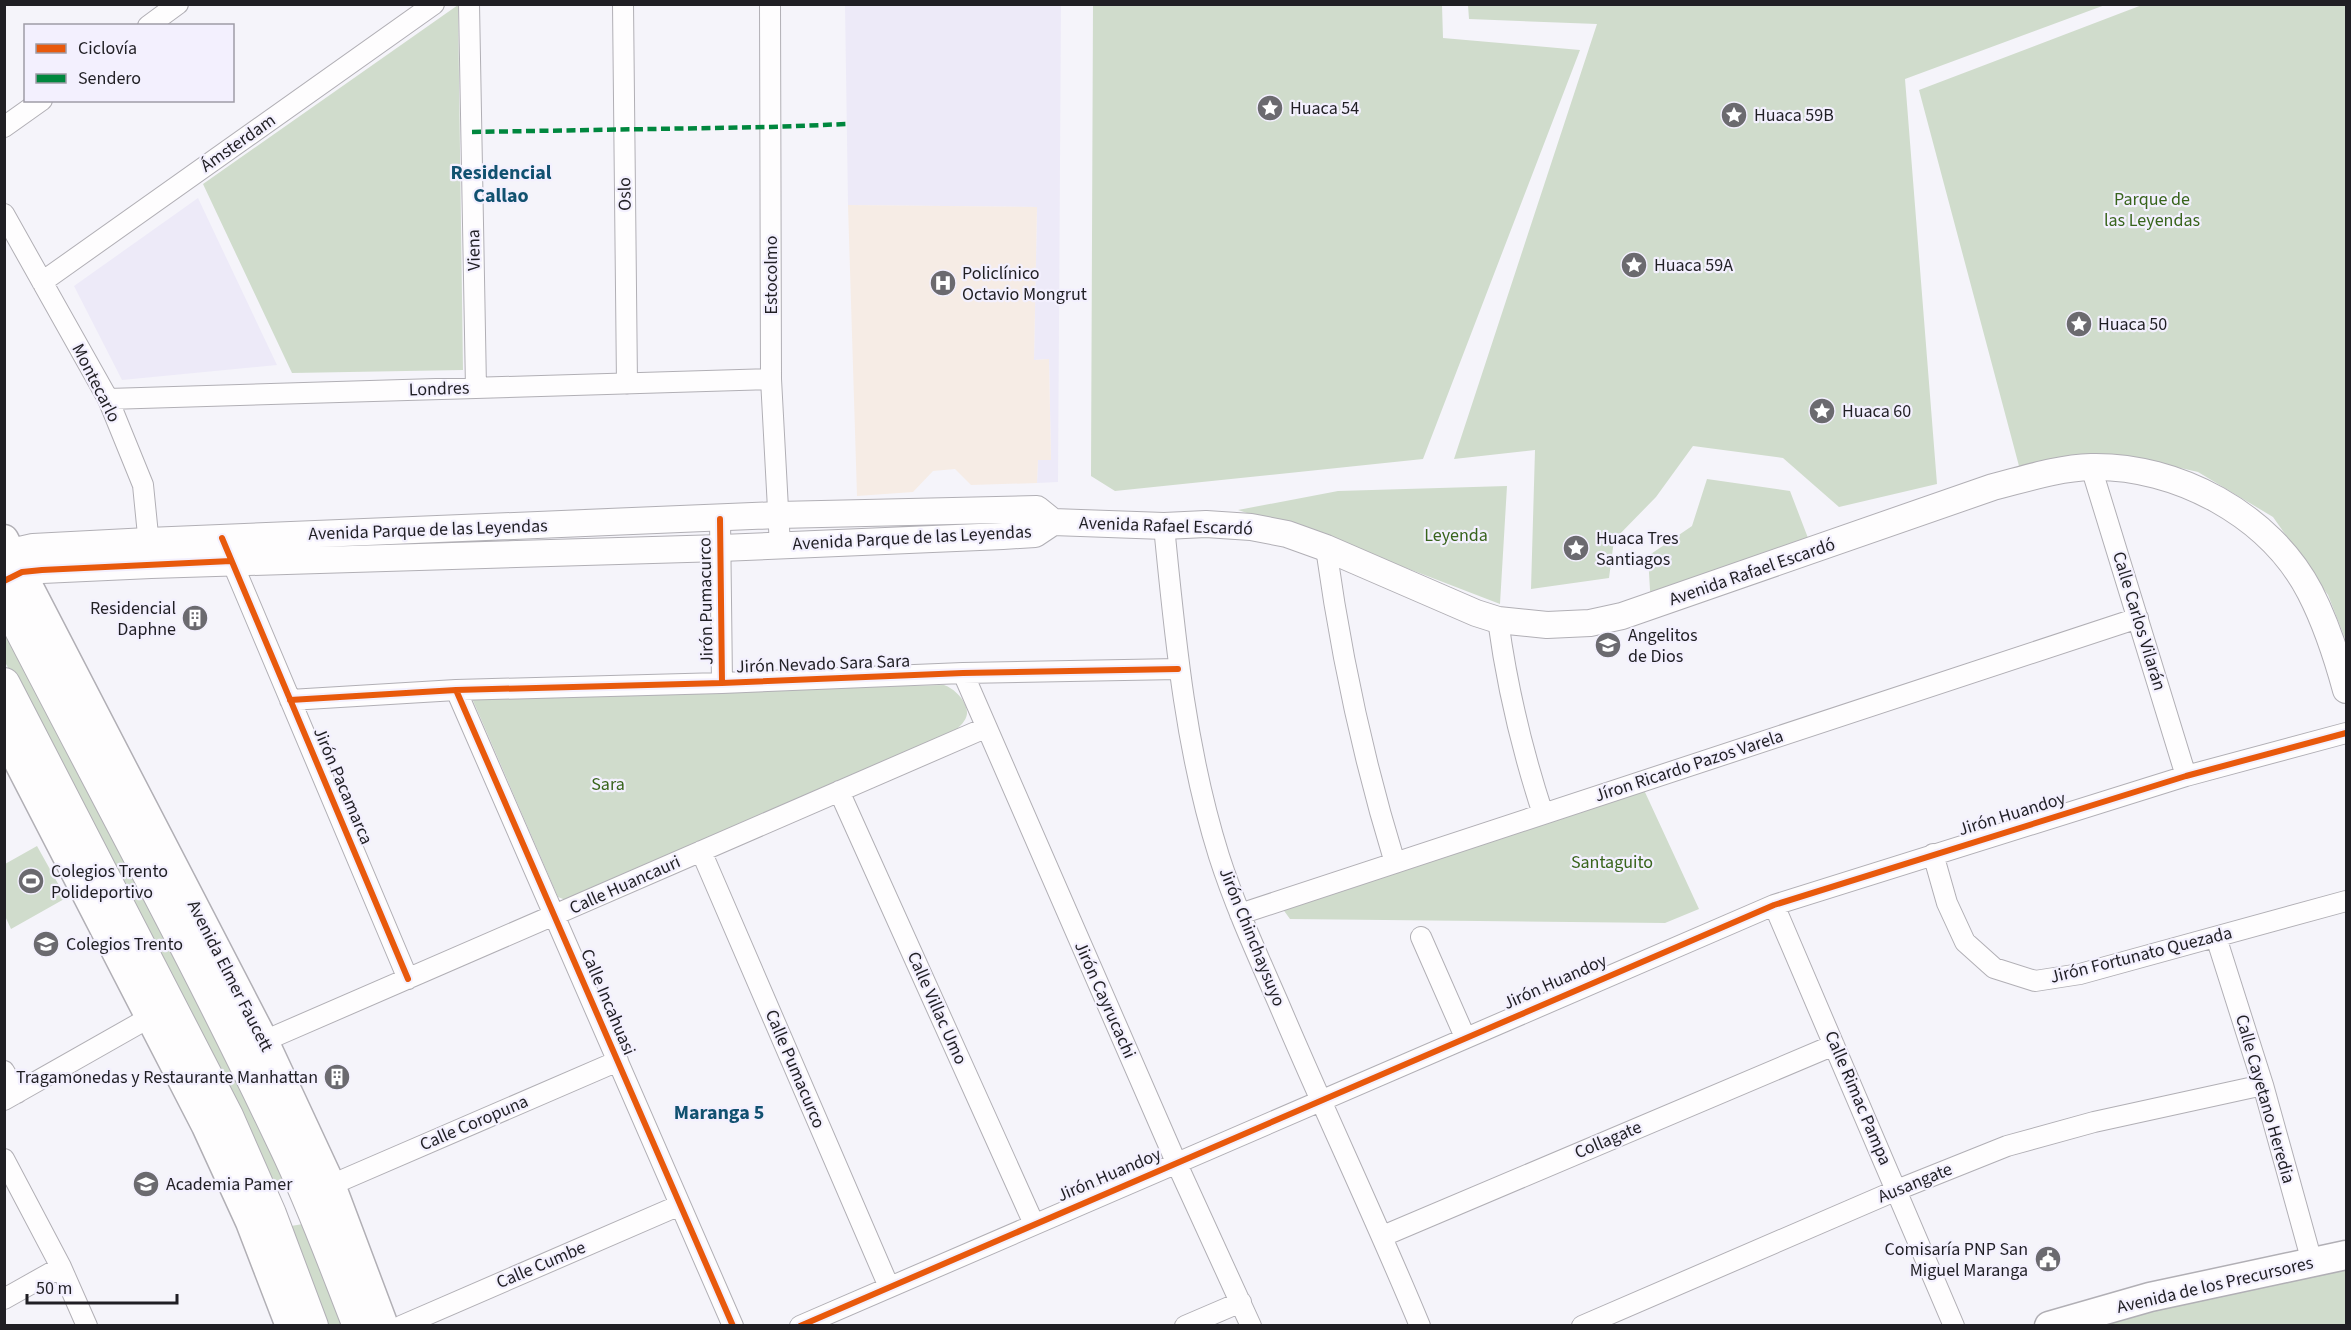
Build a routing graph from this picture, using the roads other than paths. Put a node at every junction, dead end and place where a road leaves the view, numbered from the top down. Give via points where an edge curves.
1 (178, 4) edge
2 (434, 4) edge
3 (470, 4) edge
4 (622, 4) edge
5 (770, 4) edge
6 (151, 24) edge
7 (39, 102) edge
8 (4, 127) edge
9 (4, 214) edge
10 (42, 282) junction
11 (771, 379) junction
12 (627, 384) junction
13 (476, 388) junction
14 (108, 399) junction
15 (2091, 467) junction
16 (778, 515) junction
17 (720, 519) junction
18 (1053, 522) junction
19 (1164, 526) junction
20 (222, 538) junction
21 (780, 546) junction
22 (722, 548) junction
23 (1326, 548) junction
24 (150, 553) junction
25 (231, 561) junction
26 (8, 566) edge
27 (2138, 618) junction
28 (1498, 620) junction
29 (1178, 669) junction
30 (963, 673) junction
31 (722, 683) junction
32 (4, 684) edge
33 (456, 690) junction
34 (2346, 690) edge
35 (290, 700) junction
36 (985, 728) junction
37 (4, 734) edge
38 (2346, 734) edge
39 (2186, 776) junction
40 (839, 791) junction
41 (1543, 814) junction
42 (701, 851) junction
43 (1933, 854) junction
44 (1395, 863) junction
45 (2346, 901) edge
46 (1774, 904) junction
47 (1240, 914) junction
48 (555, 915) junction
49 (1422, 937) dead end
50 (2216, 937) junction
51 (408, 979) junction
52 (161, 1012) junction
53 (1465, 1037) junction
54 (264, 1041) junction
55 (1834, 1045) junction
56 (618, 1061) junction
57 (4, 1071) edge
58 (2263, 1084) junction
59 (11, 1097) edge
60 (1320, 1100) junction
61 (297, 1141) junction
62 (4, 1159) edge
63 (1176, 1162) junction
64 (1897, 1190) junction
65 (320, 1192) junction
66 (680, 1205) junction
67 (260, 1218) junction
68 (1034, 1224) junction
69 (1383, 1236) junction
70 (2346, 1255) edge
71 (2312, 1262) junction
72 (61, 1267) junction
73 (889, 1287) junction
74 (4, 1299) edge
75 (1241, 1302) junction
76 (87, 1326) edge
77 (290, 1326) edge
78 (312, 1326) edge
79 (359, 1326) edge
80 (384, 1326) edge
81 (401, 1326) edge
82 (733, 1326) edge
83 (800, 1326) edge
84 (1185, 1326) edge
85 (1251, 1326) edge
86 (1420, 1326) edge
87 (1582, 1326) edge
88 (1954, 1326) edge
89 (2049, 1326) edge

1 - 6 street
2 - 10 street, Ámsterdam
3 - 13 street, Viena
4 - 12 street, Oslo
5 - 11 street, Estocolmo
7 - 8 street
9 - 10 street, Montecarlo
10 - 14 street, Montecarlo
11 - 12 street, Londres
11 - 16 street, Estocolmo
12 - 13 street, Londres
13 - 14 street, Londres
14 - 24 street, Montecarlo via 143,485
15 - 27 street, Calle Carlos Vilarán
15 - 28 street, Avenida Rafael Escardó via 1993,488 1622,616 1547,626
15 - 34 street, Avenida Rafael Escardó via 2124,469 2192,487 2221,500 2250,521 2291,563 2309,591 2328,633
16 - 17 street, Avenida Parque de las Leyendas
16 - 18 street, Avenida Parque de las Leyendas via 1037,509
16 - 21 street, Estocolmo
17 - 20 street, Avenida Parque de las Leyendas
17 - 22 street, Jirón Pumacurco
18 - 19 street, Avenida Rafael Escardó
18 - 21 street, Avenida Parque de las Leyendas via 1035,534
19 - 23 street, Avenida Rafael Escardó via 1251,526
19 - 29 street, Jirón Chinchaysuyo
20 - 24 street, Avenida Parque de las Leyendas
20 - 25 street, Jirón Pacamarca
21 - 22 street, Avenida Parque de las Leyendas
22 - 25 street, Avenida Parque de las Leyendas
22 - 31 street, Jirón Pumacurco
23 - 28 street, Avenida Rafael Escardó
23 - 44 street via 1351,697
24 - 25 street, Avenida Parque de las Leyendas
24 - 26 street, Avenida Parque de las Leyendas
25 - 35 street, Jirón Pacamarca
26 - 54 main road, Avenida Elmer Faucett
26 - 61 main road, Avenida Elmer Faucett via 202,978
27 - 39 street, Calle Carlos Vilarán
27 - 41 street, Jíron Ricardo Pazos Varela
28 - 41 street via 1515,718
29 - 30 street, Jirón Nevado Sara Sara
29 - 47 street, Jirón Chinchaysuyo via 1195,768
30 - 31 street, Jirón Nevado Sara Sara
30 - 36 street, Jirón Cayrucachi
31 - 33 street, Jirón Nevado Sara Sara
32 - 52 main road
33 - 35 street, Jirón Nevado Sara Sara
33 - 48 street, Calle Incahuasi
35 - 51 street, Jirón Pacamarca
36 - 40 street, Calle Huancauri
36 - 63 street, Jirón Cayrucachi
37 - 52 main road
38 - 39 street, Jirón Huandoy
39 - 43 street, Jirón Huandoy
40 - 42 street, Calle Huancauri
40 - 68 street, Calle Villac Umo
41 - 44 street, Jíron Ricardo Pazos Varela
42 - 48 street, Calle Huancauri
42 - 73 street, Calle Pumacurco
43 - 46 street, Jirón Huandoy
43 - 50 street, Jirón Fortunato Quezada via 1947,903 1965,942 1994,968 2035,981 2080,974
44 - 47 street, Jíron Ricardo Pazos Varela
45 - 50 street, Jirón Fortunato Quezada
46 - 53 street, Jirón Huandoy
46 - 55 street, Calle Rimac Pampa
47 - 60 street, Jirón Chinchaysuyo
48 - 51 street, Calle Huancauri
48 - 56 street, Calle Incahuasi
49 - 53 street
50 - 58 street, Calle Cayetano Heredia
51 - 54 street, Calle Huancauri
52 - 59 street
52 - 67 main road via 227,1116
53 - 60 street, Jirón Huandoy
54 - 61 main road, Avenida Elmer Faucett
55 - 64 street, Calle Rimac Pampa
55 - 69 street, Collagate
56 - 65 street, Calle Coropuna
56 - 66 street, Calle Incahuasi
57 - 59 street
58 - 64 street, Ausangate via 2007,1146
58 - 71 street, Calle Cayetano Heredia
60 - 63 street, Jirón Huandoy
60 - 69 street, Jirón Chinchaysuyo
61 - 65 main road, Avenida Elmer Faucett
62 - 72 street
63 - 68 street, Jirón Huandoy
63 - 75 street, Jirón Cayrucachi
64 - 87 street, Ausangate
64 - 88 street, Calle Rimac Pampa
65 - 67 main road
65 - 79 main road, Avenida Elmer Faucett
65 - 80 main road, Avenida Elmer Faucett
66 - 81 street, Calle Cumbe
66 - 82 street, Calle Incahuasi
67 - 77 main road
67 - 78 main road
68 - 73 street, Jirón Huandoy
69 - 86 street, Jirón Chinchaysuyo
70 - 71 main road, Avenida de los Precursores
71 - 89 main road, Avenida de los Precursores via 2150,1297
72 - 74 street
72 - 76 street
73 - 83 street, Jirón Huandoy
75 - 84 street
75 - 85 street, Jirón Cayrucachi

